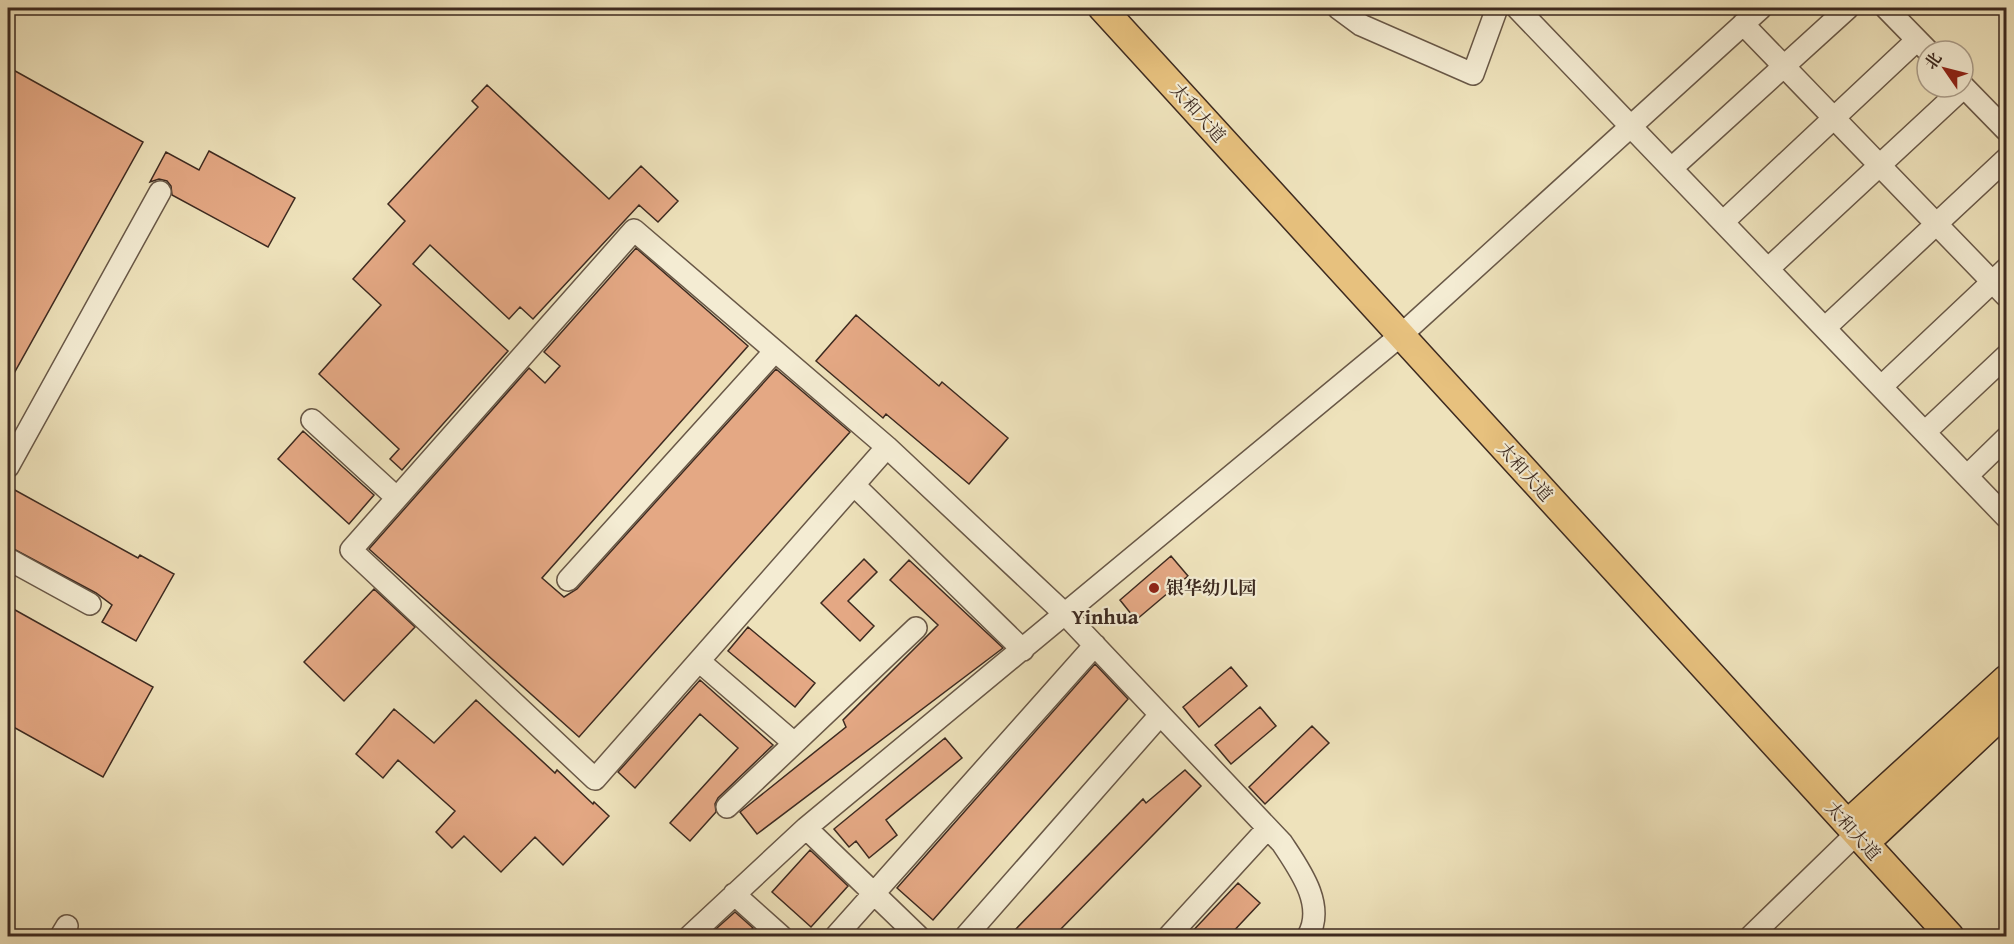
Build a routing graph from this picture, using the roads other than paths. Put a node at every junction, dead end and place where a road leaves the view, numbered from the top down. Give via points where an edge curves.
1 (1102, 8) edge
2 (1122, 8) edge
3 (1338, 8) edge
4 (1497, 8) edge
5 (1517, 8) edge
6 (1761, 8) edge
7 (1848, 8) edge
8 (1886, 8) edge
9 (1743, 24) junction
10 (1916, 39) edge
11 (1915, 52) edge
12 (1784, 66) junction
13 (1975, 98) edge
14 (1949, 99) edge
15 (1834, 118) junction
16 (1632, 125) junction
17 (2007, 130) edge
18 (2007, 159) edge
19 (1880, 165) junction
20 (1673, 167) junction
21 (160, 192) dead end
22 (1724, 221) junction
23 (1937, 224) junction
24 (1769, 268) junction
25 (2002, 282) edge
26 (1826, 327) junction
27 (1406, 331) junction
28 (775, 351) junction
29 (2007, 356) edge
30 (1882, 386) junction
31 (312, 420) dead end
32 (1925, 432) junction
33 (2007, 438) edge
34 (887, 447) junction
35 (8, 467) edge
36 (1967, 476) junction
37 (854, 485) junction
38 (397, 498) junction
39 (2007, 517) edge
40 (8, 559) edge
41 (568, 580) dead end
42 (90, 604) dead end
43 (1066, 615) junction
44 (916, 628) dead end
45 (1095, 645) junction
46 (1023, 650) junction
47 (699, 661) junction
48 (2007, 679) edge
49 (2007, 711) edge
50 (1160, 715) junction
51 (794, 743) junction
52 (727, 807) dead end
53 (1863, 827) junction
54 (806, 828) junction
55 (1268, 829) junction
56 (735, 894) junction
57 (873, 894) junction
58 (690, 936) edge
59 (779, 936) edge
60 (836, 936) edge
61 (918, 936) edge
62 (966, 936) edge
63 (1169, 936) edge
64 (1308, 936) edge
65 (1751, 936) edge
66 (1950, 936) edge
67 (1970, 936) edge

1 - 27 main road, 太和大道
2 - 27 main road, 太和大道
3 - 4 street via 1360,26 1473,74
5 - 16 street
6 - 9 street
7 - 12 street
8 - 10 street
9 - 12 street
9 - 16 street
11 - 15 street
12 - 15 street
12 - 20 street
13 - 17 street
14 - 19 street
15 - 19 street
15 - 22 street
16 - 20 street
16 - 27 street
18 - 23 street
19 - 23 street
19 - 24 street
20 - 22 street
21 - 35 street
22 - 24 street
23 - 25 street
23 - 26 street
24 - 26 street
25 - 30 street
26 - 30 street
27 - 43 street
27 - 53 main road, 太和大道
28 - 34 street
28 - 38 street via 634,230
28 - 41 street
29 - 32 street
30 - 32 street
31 - 38 street
32 - 36 street
33 - 36 street
34 - 37 street
34 - 43 street
36 - 39 street
37 - 46 street
37 - 47 street
38 - 47 street via 351,550 595,779
40 - 42 street
43 - 45 street
43 - 46 street
44 - 51 street
45 - 50 street
45 - 57 street
46 - 54 street
47 - 51 street
48 - 53 main road
49 - 53 main road
50 - 55 street
50 - 62 street
51 - 52 street
53 - 65 street
53 - 66 main road, 太和大道
53 - 67 main road, 太和大道
54 - 56 street
54 - 57 street
55 - 63 street
55 - 64 street via 1308,882 1315,925
56 - 58 street
56 - 59 street
57 - 60 street
57 - 61 street

